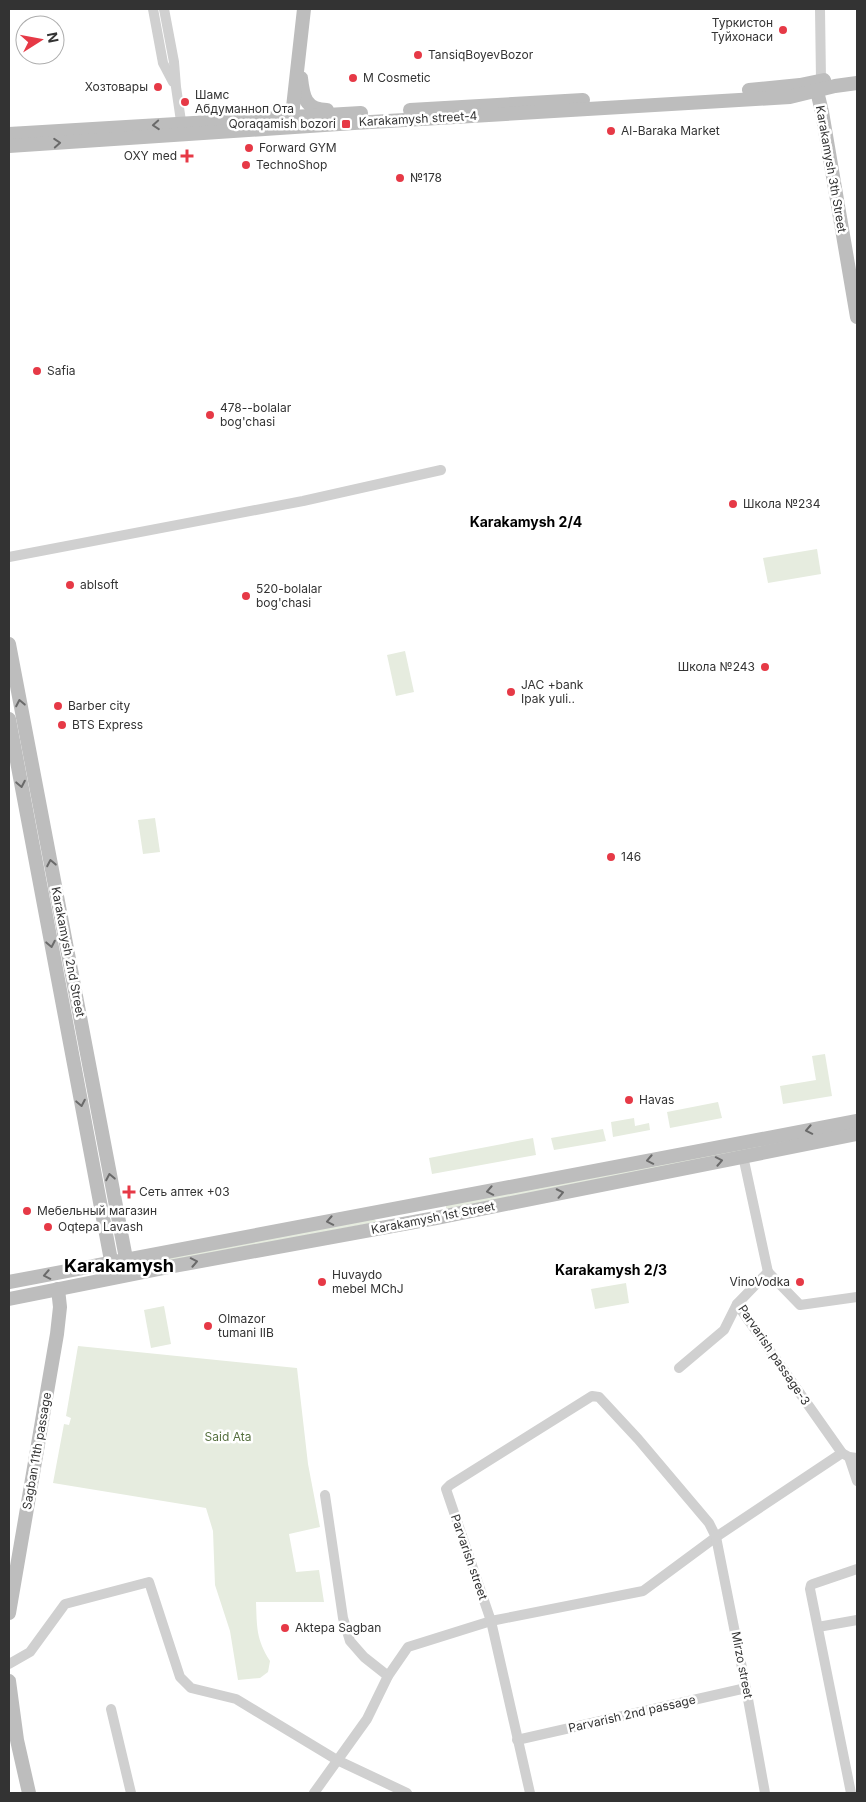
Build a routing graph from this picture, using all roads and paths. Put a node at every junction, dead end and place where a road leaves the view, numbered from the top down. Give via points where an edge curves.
1 (153, 9) edge
2 (164, 9) edge
3 (304, 9) edge
4 (820, 9) edge
5 (299, 55) junction
6 (857, 74) edge
7 (857, 83) edge
8 (176, 87) junction
9 (821, 87) junction
10 (355, 114) junction
11 (370, 118) junction
12 (291, 122) junction
13 (182, 129) junction
14 (9, 134) edge
15 (9, 146) edge
16 (857, 271) edge
17 (857, 317) edge
18 (442, 470) dead end
19 (9, 557) edge
20 (9, 644) edge
21 (9, 719) edge
22 (69, 1000) junction
23 (857, 1121) edge
24 (857, 1134) edge
25 (743, 1156) junction
26 (433, 1202) junction
27 (436, 1218) junction
28 (126, 1260) junction
29 (112, 1262) junction
30 (768, 1272) junction
31 (129, 1274) junction
32 (114, 1277) junction
33 (9, 1282) edge
34 (58, 1289) junction
35 (857, 1297) edge
36 (9, 1299) edge
37 (737, 1304) junction
38 (679, 1368) dead end
39 (850, 1456) edge
40 (857, 1481) edge
41 (325, 1495) dead end
42 (716, 1537) junction
43 (857, 1569) edge
44 (9, 1613) edge
45 (857, 1620) edge
46 (491, 1621) junction
47 (818, 1627) junction
48 (9, 1664) edge
49 (388, 1676) junction
50 (9, 1681) edge
51 (746, 1688) junction
52 (110, 1709) dead end
53 (518, 1740) junction
54 (338, 1760) junction
55 (29, 1793) edge
56 (131, 1793) edge
57 (314, 1793) edge
58 (407, 1793) edge
59 (530, 1793) edge
60 (765, 1793) edge
61 (851, 1793) edge

1 - 8 street via 163,63
2 - 8 street
3 - 5 main road
4 - 9 street, Karakamysh 3th Street
5 - 10 main road via 302,93 309,104 317,110 342,110
5 - 12 main road
6 - 9 main road
7 - 9 main road
8 - 13 street
9 - 11 main road, Karakamysh street-4 via 790,97
9 - 16 main road, Karakamysh 3th Street
9 - 17 main road, Karakamysh 3th Street via 822,112
10 - 11 main road, Karakamysh street-4
10 - 12 main road, Karakamysh street-4
11 - 12 main road, Karakamysh street-4
12 - 13 main road, Karakamysh street-4
13 -> 14 main road, Karakamysh street-4
15 -> 13 main road, Karakamysh street-4
18 - 19 street via 303,501
22 -> 20 main road, Karakamysh 2nd Street
21 -> 22 main road, Karakamysh 2nd Street
28 -> 22 main road, Karakamysh 2nd Street
22 -> 29 main road, Karakamysh 2nd Street
23 -> 26 main road, Karakamysh 1st Street
24 - 25 main road, Karakamysh 1st Street
27 -> 25 main road, Karakamysh 1st Street
25 - 30 street
26 - 27 main road
26 -> 28 main road, Karakamysh 1st Street
31 -> 27 main road, Karakamysh 1st Street
28 - 29 main road, Karakamysh 1st Street
28 - 31 main road, Karakamysh 2nd Street
29 - 32 main road, Karakamysh 2nd Street
29 -> 33 main road, Karakamysh 1st Street
30 - 35 street via 800,1304
30 - 37 street, Parvarish passage-3
31 - 32 main road, Karakamysh 1st Street
32 - 34 main road, Karakamysh 1st Street
34 - 36 main road, Karakamysh 1st Street
34 - 44 main road, Sagban 11th passage via 57,1334
37 - 38 street via 724,1330
37 - 39 street, Parvarish passage-3
39 - 40 street, Parvarish passage-3
39 - 42 street
41 - 49 street via 350,1641
42 - 46 street via 643,1591
42 - 46 street, Parvarish street via 709,1523 638,1439 599,1397 592,1396 446,1489
42 - 51 street, Mirzo street
43 - 47 street via 810,1587
45 - 47 street
46 - 49 street via 408,1647
46 - 53 street, Parvarish street
47 - 61 street
48 - 54 street via 30,1652 65,1604 149,1582 180,1677 191,1688 236,1699
49 - 54 street via 367,1719
50 - 55 main road
51 - 53 street, Parvarish 2nd passage
51 - 60 street, Mirzo street
52 - 56 street
53 - 59 street, Parvarish street
54 - 57 street
54 - 58 street

